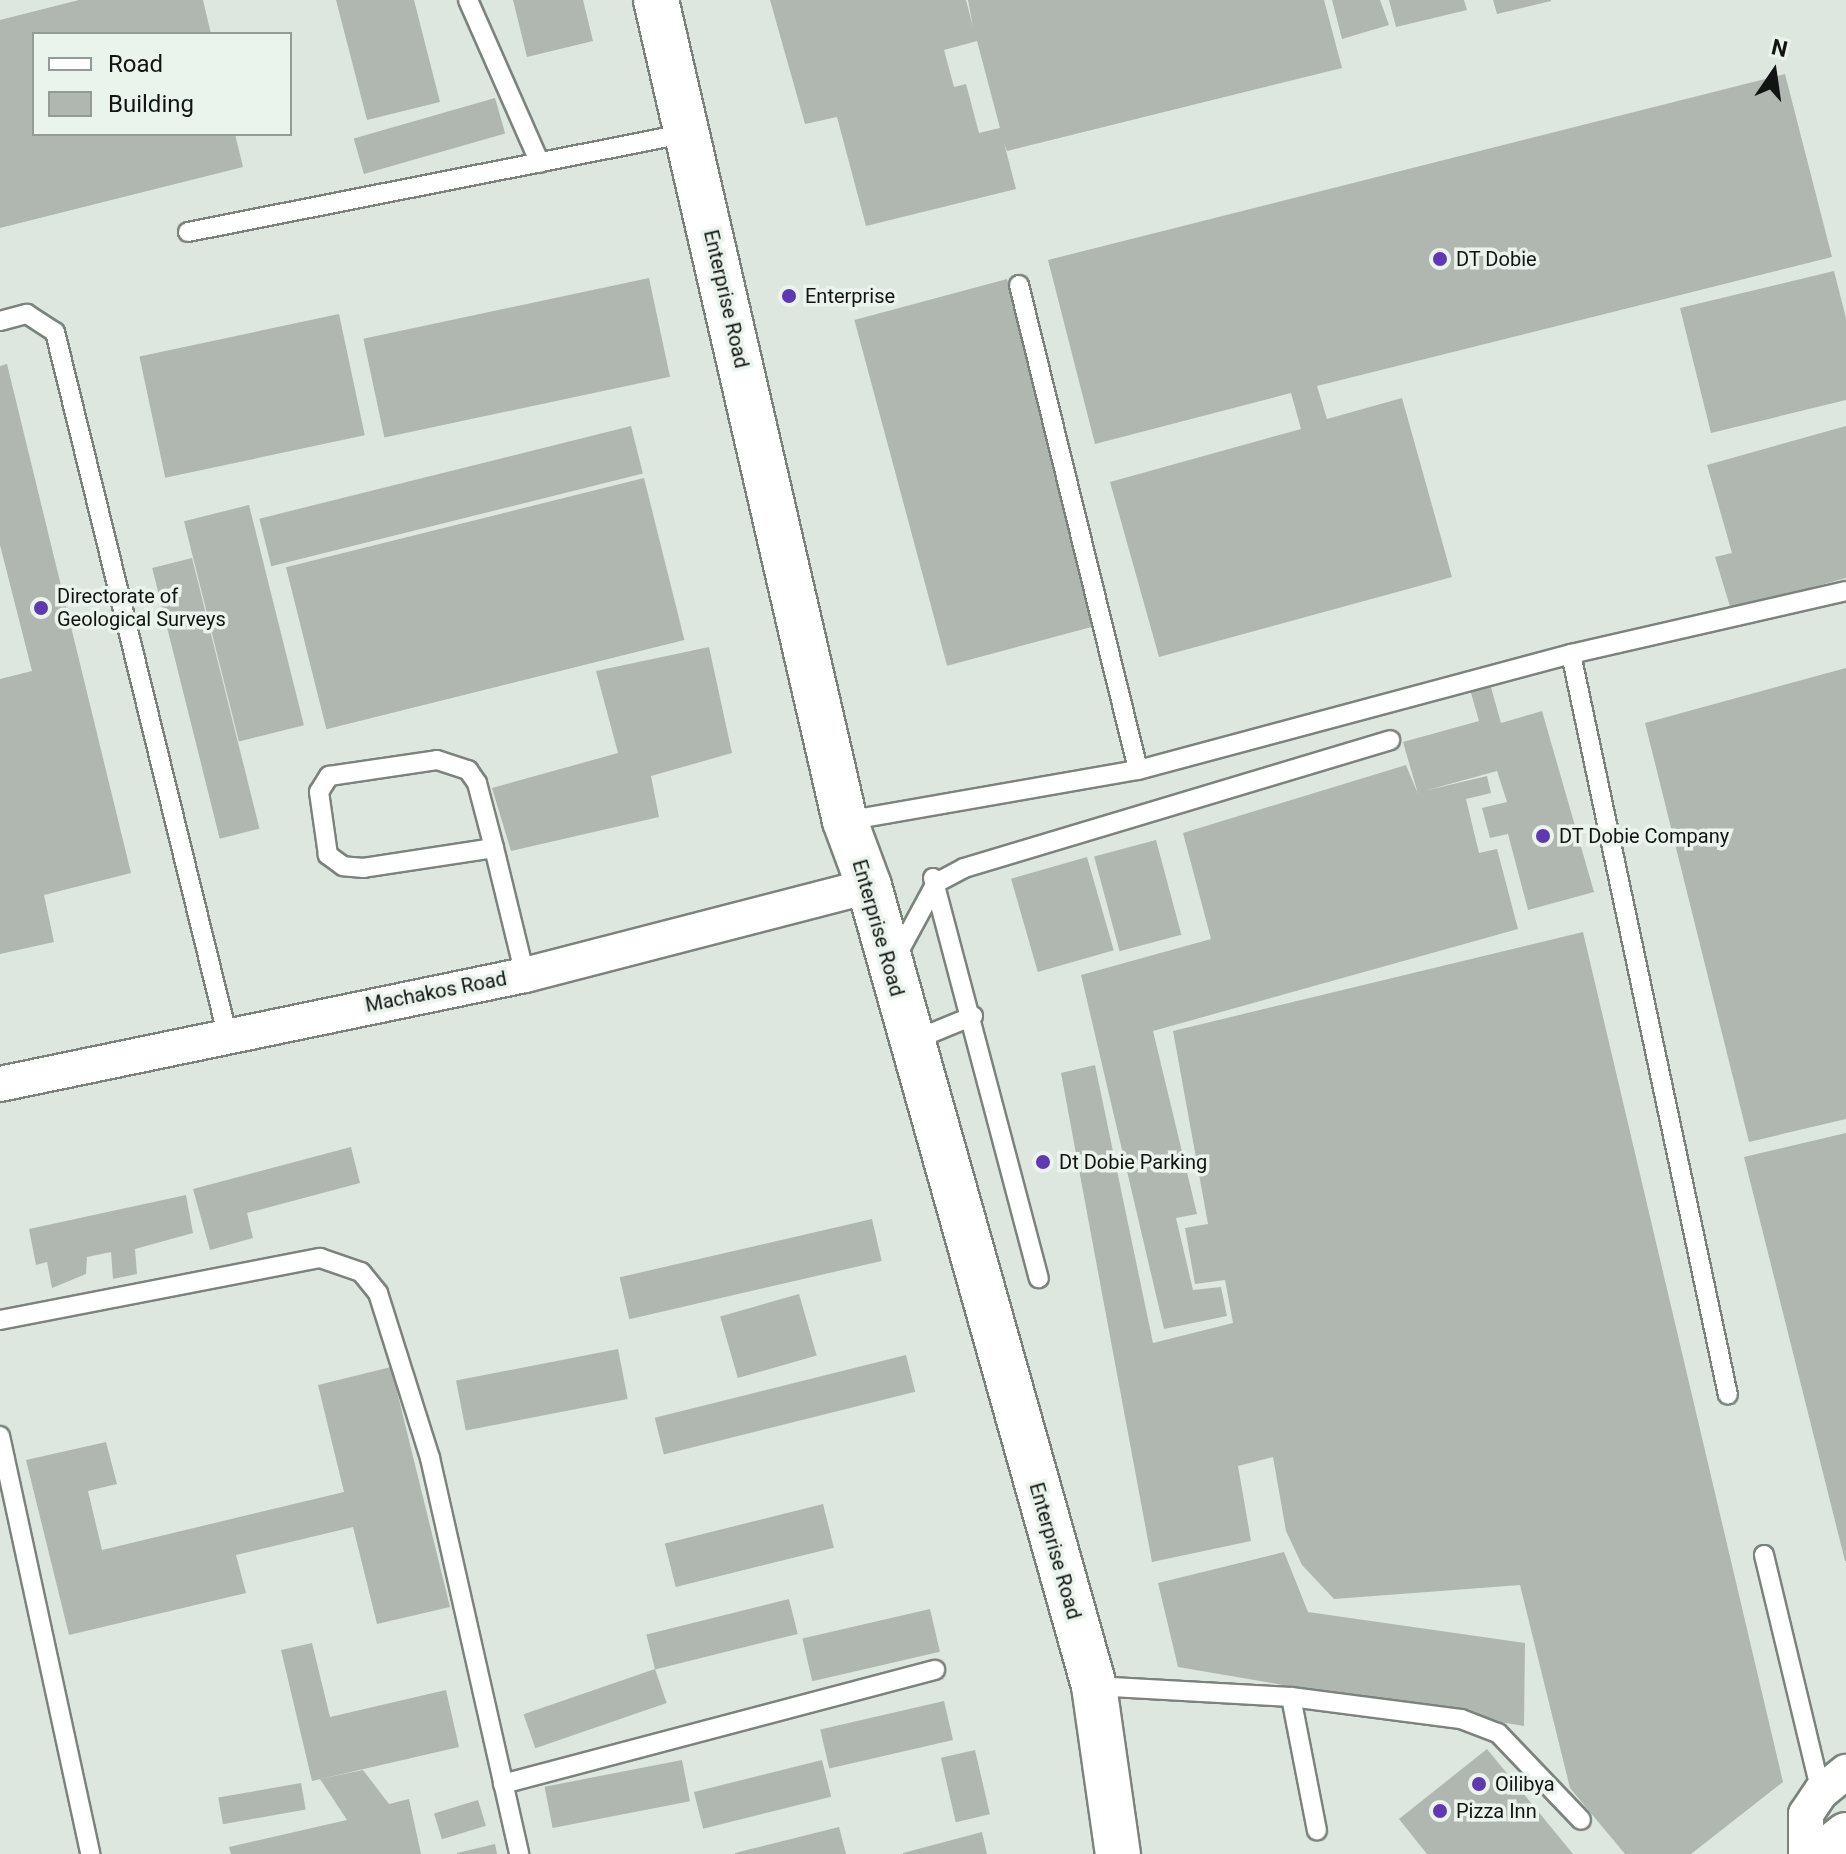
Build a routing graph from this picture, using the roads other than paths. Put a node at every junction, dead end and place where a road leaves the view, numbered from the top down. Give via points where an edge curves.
1 (468, 0) edge
2 (656, 0) edge
3 (688, 133) junction
4 (540, 163) junction
5 (188, 232) dead end
6 (1019, 285) dead end
7 (0, 321) edge
8 (1846, 591) edge
9 (1571, 654) junction
10 (1390, 740) dead end
11 (1138, 770) junction
12 (845, 821) junction
13 (494, 848) junction
14 (935, 881) junction
15 (869, 886) junction
16 (890, 969) junction
17 (525, 975) junction
18 (973, 1016) junction
19 (227, 1034) junction
20 (909, 1042) junction
21 (0, 1084) edge
22 (1039, 1278) dead end
23 (0, 1320) edge
24 (1728, 1395) dead end
25 (0, 1436) edge
26 (1764, 1555) dead end
27 (935, 1670) dead end
28 (1094, 1686) junction
29 (1291, 1697) junction
30 (1833, 1782) edge
31 (503, 1784) junction
32 (1581, 1820) dead end
33 (1317, 1831) dead end
34 (1846, 1835) edge
35 (1118, 1853) edge
36 (90, 1854) edge
37 (519, 1854) edge
38 (1806, 1854) edge
39 (1822, 1854) edge

1 - 4 lane
2 - 3 main road, Enterprise Road
3 - 4 lane
3 - 12 main road, Enterprise Road
4 - 5 lane
6 - 11 lane
7 - 19 lane via 27,314 55,332
8 - 9 lane
9 - 11 lane
9 - 24 lane
10 - 14 lane
11 - 12 lane
12 - 15 main road, Enterprise Road
13 - 13 lane via 364,868 343,866 328,855 319,792 329,776 455,762 477,783
13 - 17 lane
14 - 16 lane
14 - 18 lane
15 - 16 main road, Enterprise Road
15 - 17 street, Machakos Road
16 - 20 main road, Enterprise Road
17 - 19 street, Machakos Road
18 - 20 lane
18 - 22 lane
19 - 21 street, Machakos Road
20 - 28 main road, Enterprise Road
23 - 31 lane via 320,1258 361,1272 378,1293 430,1458
25 - 36 lane
26 - 30 lane
27 - 31 lane
28 - 29 lane
28 - 35 main road, Enterprise Road
29 - 32 lane via 1461,1719 1498,1733
29 - 33 lane
30 - 38 street via 1806,1814
31 - 37 lane
34 - 39 main road

